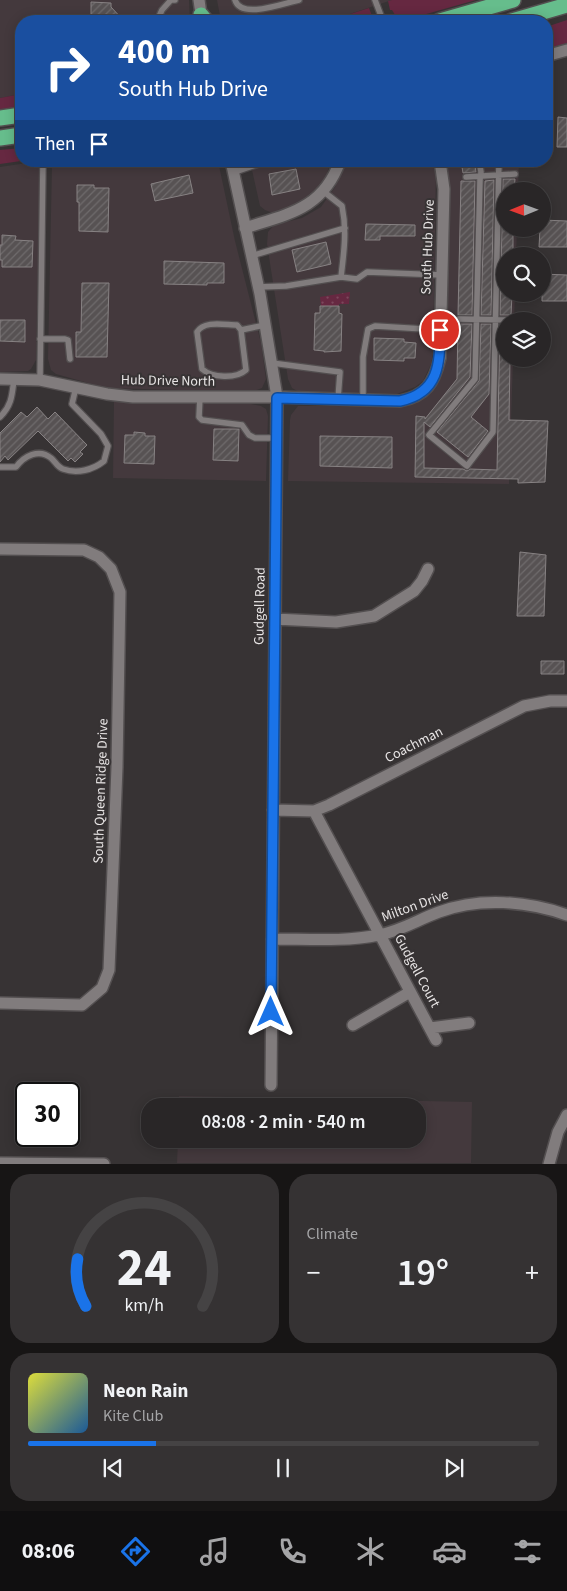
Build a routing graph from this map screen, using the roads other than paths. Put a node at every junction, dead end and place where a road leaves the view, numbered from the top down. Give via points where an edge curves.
1 (175, 0) edge
2 (199, 0) edge
3 (235, 0) edge
4 (299, 0) edge
5 (375, 0) edge
6 (513, 0) edge
7 (567, 6) edge
8 (160, 15) edge
9 (201, 15) edge
10 (381, 15) edge
11 (461, 15) edge
12 (534, 15) edge
13 (567, 50) edge
14 (553, 54) edge
15 (15, 116) edge
16 (0, 118) edge
17 (15, 137) edge
18 (0, 138) edge
19 (43, 167) edge
20 (231, 167) edge
21 (338, 167) edge
22 (441, 167) edge
23 (479, 167) edge
24 (499, 167) edge
25 (499, 174) junction
26 (515, 174) dead end
27 (480, 176) junction
28 (466, 177) dead end
29 (323, 190) junction
30 (245, 228) junction
31 (345, 228) junction
32 (251, 256) junction
33 (442, 275) junction
34 (341, 277) junction
35 (258, 287) junction
36 (496, 312) edge
37 (459, 318) dead end
38 (477, 319) junction
39 (496, 320) joint
40 (265, 325) junction
41 (241, 330) junction
42 (440, 330) junction
43 (40, 338) junction
44 (70, 359) dead end
45 (272, 363) junction
46 (0, 379) edge
47 (14, 379) junction
48 (40, 380) junction
49 (76, 387) junction
50 (200, 397) junction
51 (277, 398) junction
52 (338, 399) junction
53 (363, 400) junction
54 (0, 417) edge
55 (276, 438) junction
56 (0, 467) edge
57 (0, 549) edge
58 (428, 569) dead end
59 (275, 619) junction
60 (567, 701) edge
61 (273, 810) junction
62 (314, 811) junction
63 (567, 915) edge
64 (380, 935) junction
65 (272, 939) junction
66 (410, 992) junction
67 (0, 1003) edge
68 (469, 1023) dead end
69 (354, 1025) dead end
70 (430, 1028) junction
71 (436, 1040) dead end
72 (271, 1085) dead end
73 (567, 1115) edge
74 (0, 1163) edge
75 (104, 1164) edge
76 (548, 1164) edge

1 - 8 lane via 170,0
2 - 9 street
3 - 4 lane via 243,10 254,10
5 - 10 lane
6 - 11 highway
7 - 12 highway
13 - 14 street
15 - 16 highway
17 - 18 highway
19 - 43 lane
20 - 30 street, Gudgell Road
21 - 29 street
22 - 33 street, South Hub Drive via 444,190
23 - 27 lane
24 - 25 lane
25 - 26 lane
25 - 27 lane
25 - 36 lane
27 - 28 lane
27 - 38 lane
29 - 30 street via 300,210
29 - 31 lane via 342,206
30 - 32 street, Gudgell Road
31 - 32 lane
31 - 34 lane
32 - 35 street, Gudgell Road
33 - 34 lane via 367,272 357,279
33 - 42 street, South Hub Drive
34 - 35 lane
35 - 40 street, Gudgell Road
37 - 38 lane
38 - 39 lane
38 - 39 lane via 475,379 430,435 466,466 494,432
40 - 41 lane
40 - 45 street, Gudgell Road
41 - 41 lane via 246,370 233,376 205,372 197,332 200,328 206,324 237,325
42 - 53 street, South Hub Drive via 440,358 436,376 428,387 410,399 400,401
42 - 53 lane via 375,326 368,329 363,357
43 - 44 lane via 68,340
43 - 48 lane
45 - 51 street, Gudgell Road
45 - 52 lane via 340,372
46 - 47 street, Hub Drive North
47 - 48 street, Hub Drive North
47 - 54 lane via 12,402
48 - 49 street, Hub Drive North
49 - 50 street, Hub Drive North via 133,397
49 - 56 lane via 72,404 108,446 104,461 83,471 62,469 50,458 38,454 30,455 16,467
50 - 51 street, Hub Drive North
50 - 55 lane via 199,416 202,420 242,424 249,435 256,438
51 - 52 street, South Hub Drive
51 - 55 street, Gudgell Road
52 - 53 street, South Hub Drive
55 - 59 street, Gudgell Road
57 - 67 street, South Queen Ridge Drive via 84,550 99,557 114,572 120,592 109,970 102,988 82,1005
58 - 59 street via 414,591 374,616 336,622
59 - 61 street, Gudgell Road
60 - 62 street, Coachman via 524,706
61 - 62 street, Coachman
61 - 65 street, Gudgell Road
62 - 64 street, Gudgell Court
63 - 64 street, Milton Drive via 546,908 492,902 465,904 438,912 402,930
64 - 65 street, Milton Drive via 352,940
64 - 66 street, Gudgell Court
65 - 72 street, Gudgell Road
66 - 69 street
66 - 70 street, Gudgell Court
68 - 70 street
70 - 71 street, Gudgell Court
73 - 76 street
74 - 75 street

